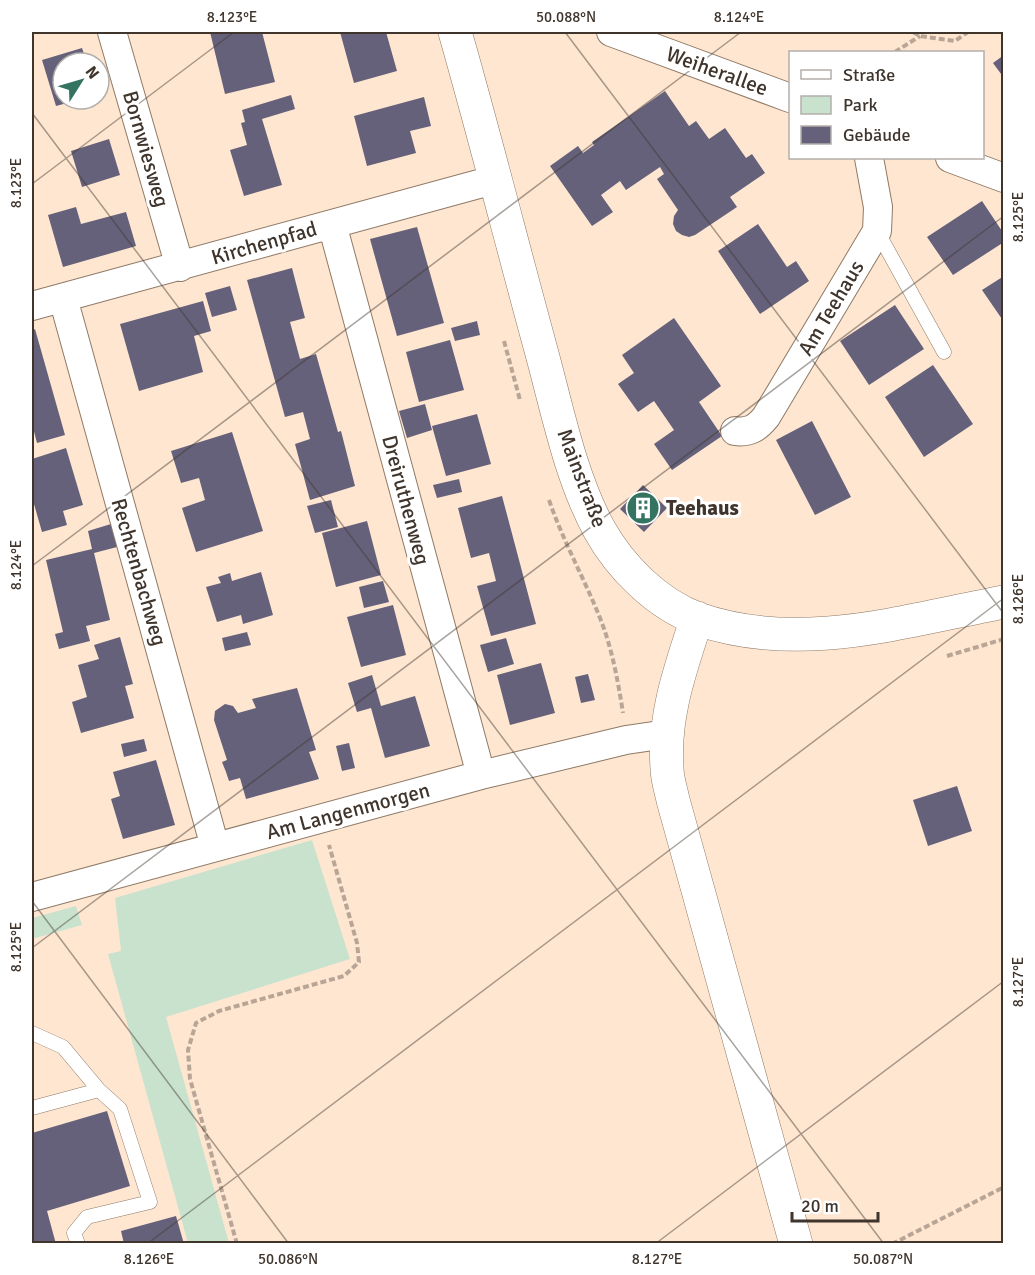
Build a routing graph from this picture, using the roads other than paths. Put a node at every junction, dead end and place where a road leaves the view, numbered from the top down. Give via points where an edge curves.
1 (112, 32) edge
2 (455, 32) edge
3 (611, 32) edge
4 (789, 98) edge
5 (869, 159) edge
6 (953, 159) edge
7 (1004, 178) edge
8 (497, 179) junction
9 (332, 224) junction
10 (877, 231) junction
11 (180, 267) junction
12 (63, 298) junction
13 (32, 306) edge
14 (944, 352) dead end
15 (735, 431) dead end
16 (1004, 602) edge
17 (697, 618) junction
18 (667, 734) junction
19 (481, 775) junction
20 (215, 847) junction
21 (32, 897) edge
22 (32, 1033) edge
23 (99, 1090) junction
24 (32, 1108) edge
25 (78, 1244) edge
26 (796, 1244) edge

1 - 11 street, Bornwiesweg
2 - 8 main road, Mainstraße
3 - 4 street, Weiherallee
5 - 10 street via 878,207
6 - 7 street
8 - 9 street, Kirchenpfad
8 - 17 main road, Mainstraße via 559,417 592,515 632,573 669,604
9 - 11 street, Kirchenpfad
9 - 19 street, Dreiruthenweg
10 - 14 lane
10 - 15 street, Am Teehaus via 766,417 753,430
11 - 12 street, Kirchenpfad
12 - 13 street, Kirchenpfad
12 - 20 street, Rechtenbachweg
16 - 17 main road, Mainstraße via 901,624 835,633 771,634
17 - 18 main road via 676,682
18 - 19 street, Am Langenmorgen
18 - 26 main road via 667,768 673,800
19 - 20 street, Am Langenmorgen
20 - 21 street, Am Langenmorgen
22 - 23 lane via 63,1047
23 - 24 lane
23 - 25 lane via 120,1109 150,1202 87,1217 75,1233

